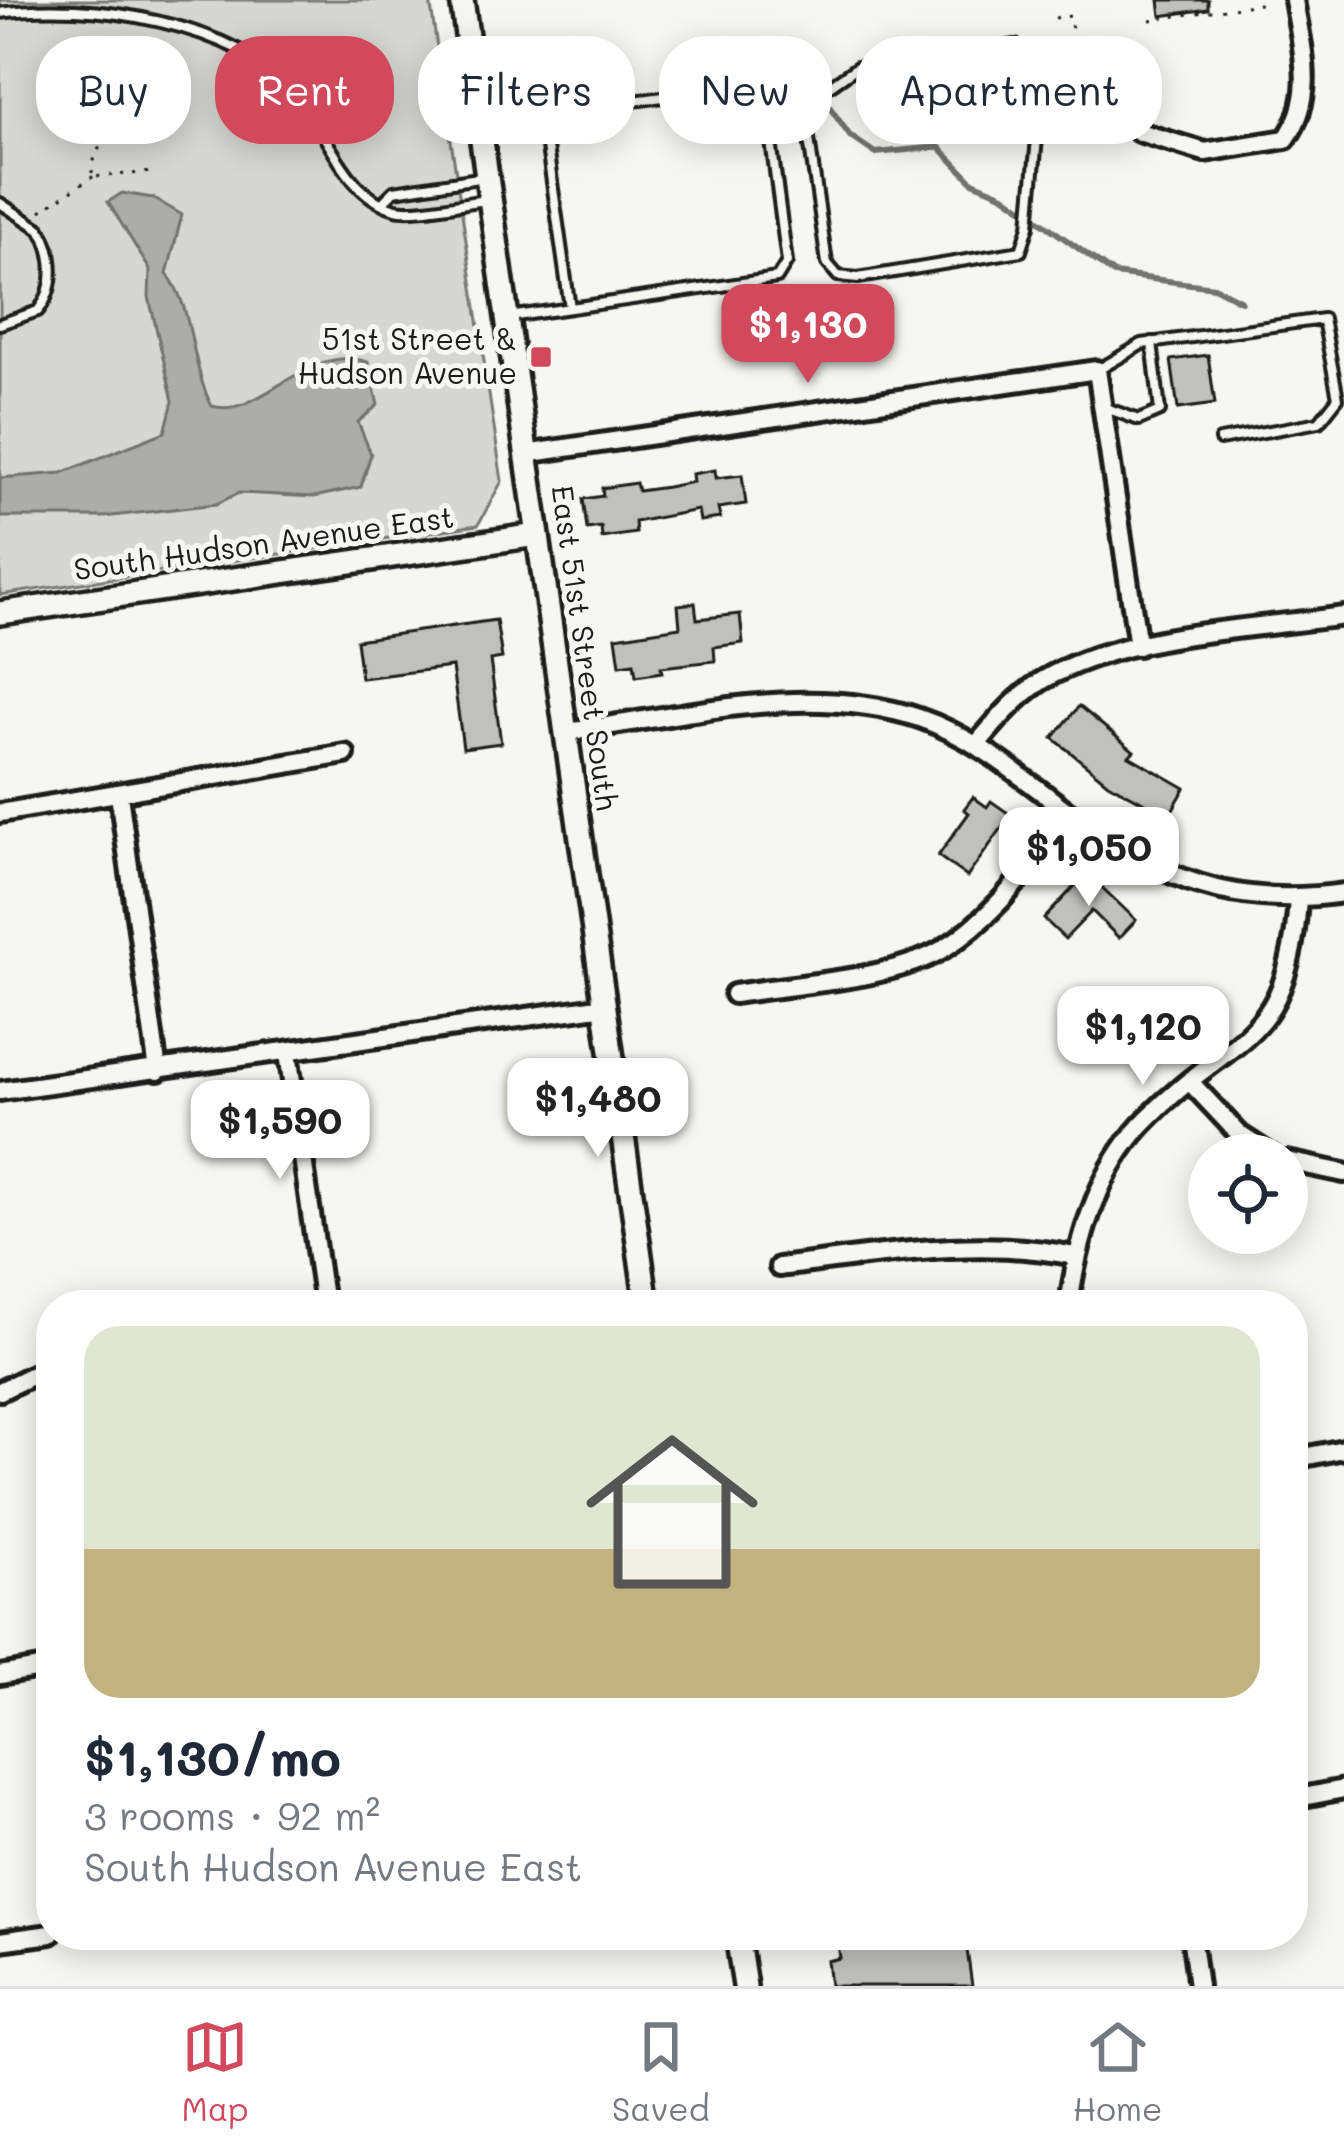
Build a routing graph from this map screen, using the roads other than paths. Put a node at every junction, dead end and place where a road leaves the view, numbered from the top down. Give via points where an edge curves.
1 (462, 0) edge
2 (1294, 0) edge
3 (0, 13) edge
4 (467, 36) edge
5 (856, 68) edge
6 (832, 86) edge
7 (1162, 139) edge
8 (481, 144) edge
9 (547, 144) edge
10 (771, 144) edge
11 (810, 144) edge
12 (1036, 144) edge
13 (487, 188) junction
14 (385, 200) junction
15 (0, 203) edge
16 (570, 308) junction
17 (506, 317) junction
18 (0, 324) edge
19 (1152, 342) junction
20 (1097, 370) junction
21 (1103, 409) junction
22 (1220, 440) dead end
23 (525, 454) junction
24 (537, 535) junction
25 (0, 613) edge
26 (1344, 616) edge
27 (1138, 646) junction
28 (566, 732) junction
29 (977, 744) junction
30 (345, 754) dead end
31 (119, 795) junction
32 (0, 813) edge
33 (1071, 814) junction
34 (1344, 893) edge
35 (1298, 900) junction
36 (734, 994) dead end
37 (605, 1006) junction
38 (289, 1053) junction
39 (158, 1071) junction
40 (1192, 1084) junction
41 (0, 1091) edge
42 (1239, 1134) edge
43 (1308, 1165) edge
44 (1344, 1173) edge
45 (1076, 1256) junction
46 (779, 1267) dead end
47 (322, 1290) edge
48 (645, 1290) edge
49 (1071, 1290) edge
50 (36, 1373) edge
51 (0, 1391) edge
52 (1344, 1449) edge
53 (1308, 1456) edge
54 (36, 1669) edge
55 (0, 1676) edge
56 (1344, 1789) edge
57 (1308, 1796) edge
58 (36, 1936) edge
59 (0, 1942) edge
60 (739, 1950) edge
61 (1193, 1950) edge
62 (745, 1986) edge
63 (1198, 1986) edge

1 - 4 main road, East 51st Street South
2 - 7 street via 1306,98 1286,139 1205,152
3 - 14 lane via 50,8 155,20 249,50 295,92 350,178
5 - 6 lane
8 - 13 main road, East 51st Street South
9 - 16 lane
10 - 16 lane via 787,262 777,278
11 - 12 lane via 827,263 838,276 1021,251
13 - 14 lane via 394,191
13 - 14 lane via 395,209
13 - 17 main road, East 51st Street South
15 - 18 lane via 31,221 49,250 51,289 38,311
16 - 17 lane
17 - 23 main road, East 51st Street South
19 - 20 lane
19 - 21 lane via 1160,411 1144,420
19 - 22 lane via 1322,319 1338,398 1319,422
20 - 21 street
20 - 23 street
21 - 27 street
23 - 24 main road, East 51st Street South
24 - 25 main road, South Hudson Avenue East
24 - 28 main road, East 51st Street South
26 - 27 street
27 - 29 street via 1050,676
28 - 29 street via 799,701 881,709
28 - 37 main road, East 51st Street South
29 - 33 street
30 - 31 street
31 - 32 street
31 - 39 street
33 - 35 street via 1193,886
33 - 36 street via 988,915 938,952 886,969
34 - 35 street
35 - 40 street via 1289,969 1273,1006 1256,1032
37 - 38 street
37 - 48 main road, East 51st Street South
38 - 39 street
38 - 47 street
39 - 41 street
40 - 42 street
40 - 45 street via 1121,1150
43 - 44 street
45 - 46 street via 969,1244
45 - 49 street
50 - 51 street
52 - 53 street
54 - 55 street
56 - 57 street
58 - 59 street
60 - 62 main road
61 - 63 street

